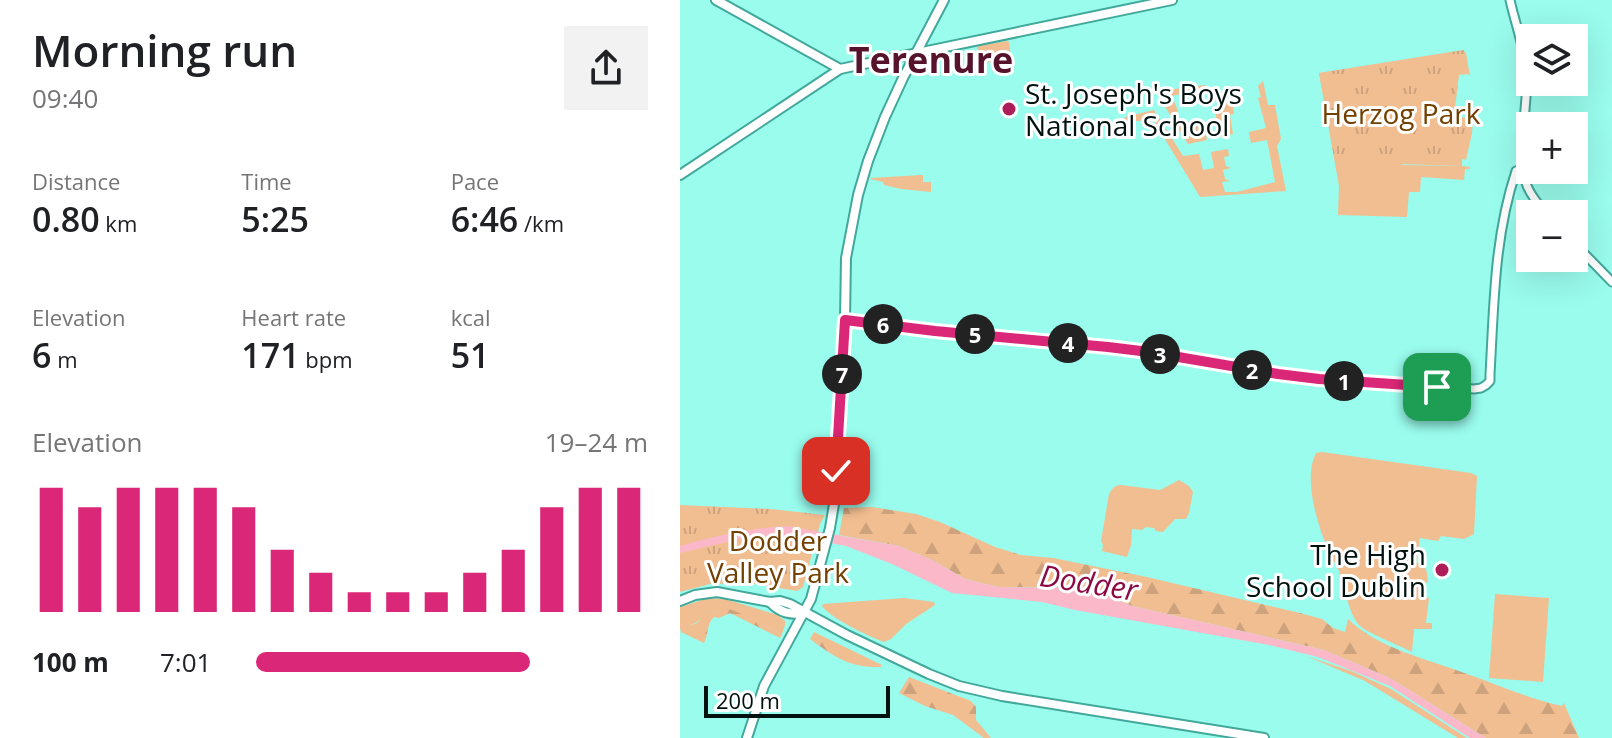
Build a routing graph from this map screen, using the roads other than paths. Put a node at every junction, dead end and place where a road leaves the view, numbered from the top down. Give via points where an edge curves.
1 (716, 0) edge
2 (944, 0) edge
3 (1172, 0) edge
4 (1510, 0) edge
5 (918, 53) junction
6 (893, 58) junction
7 (840, 69) junction
8 (903, 78) junction
9 (1525, 112) edge
10 (1516, 171) edge
11 (680, 175) edge
12 (1526, 184) joint
13 (1507, 196) junction
14 (1537, 200) edge
15 (1588, 257) edge
16 (1612, 282) edge
17 (845, 320) junction
18 (680, 601) edge
19 (805, 613) junction
20 (747, 738) edge
21 (1264, 738) edge

1 - 7 main road
2 - 5 main road
3 - 5 main road
4 - 9 street via 1526,62
5 - 6 main road
5 - 8 main road
6 - 7 main road
6 - 8 main road
7 - 11 main road
8 - 17 main road via 858,195 846,258
10 - 13 street
12 - 13 street
12 - 14 street
13 - 17 street via 1490,381 1481,388 1319,379 1149,352
15 - 16 street
17 - 19 main road via 835,498
18 - 19 main road via 717,592 770,602 792,615
19 - 20 main road via 764,686
19 - 21 main road via 969,689

